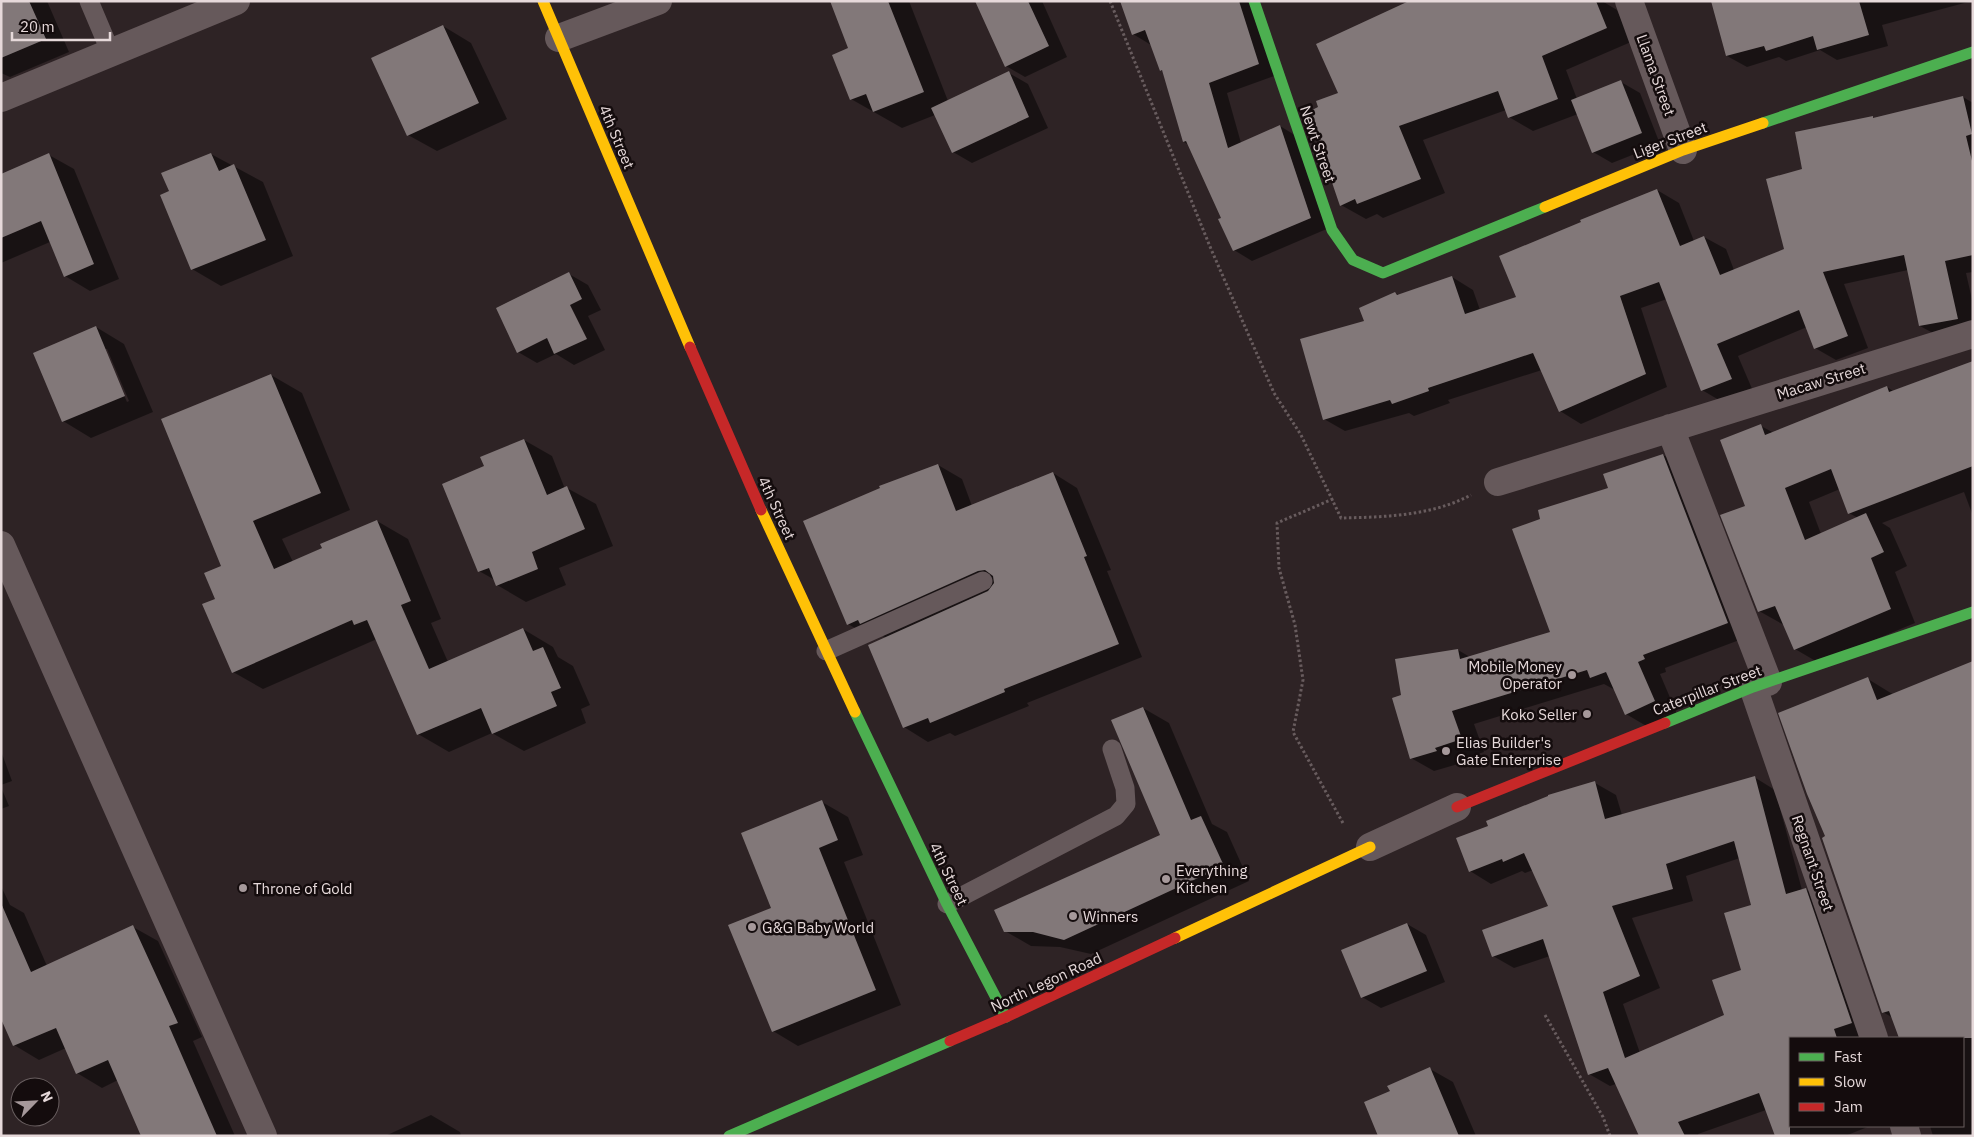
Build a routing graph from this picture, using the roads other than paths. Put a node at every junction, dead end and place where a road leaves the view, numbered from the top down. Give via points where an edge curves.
1 (89, 1) edge
2 (236, 1) edge
3 (543, 1) edge
4 (658, 1) edge
5 (1254, 1) edge
6 (1629, 1) edge
7 (559, 38) junction
8 (1973, 52) edge
9 (111, 53) junction
10 (1, 98) edge
11 (1682, 150) junction
12 (1383, 273) joint
13 (1973, 334) edge
14 (1670, 428) junction
15 (1498, 482) road end
16 (1, 545) edge
17 (982, 581) dead end
18 (1973, 612) edge
19 (826, 651) junction
20 (1761, 685) junction
21 (1112, 749) dead end
22 (1457, 807) joint
23 (1364, 850) joint
24 (946, 904) junction
25 (1006, 1017) junction
26 (1874, 1037) edge
27 (263, 1136) edge
28 (729, 1136) edge

1 - 9 lane
2 - 9 street
3 - 7 street, 4th Street
4 - 7 street
5 - 12 street, Newt Street via 1332,230 1353,260
6 - 11 street, Llama Street
7 - 19 street, 4th Street via 732,446
8 - 11 street, Liger Street
9 - 10 street
11 - 12 street, Liger Street
13 - 14 street, Macaw Street
14 - 15 street, Macaw Street
14 - 20 street
16 - 27 street
17 - 19 lane
18 - 20 street, Caterpillar Street
19 - 24 street, 4th Street
20 - 22 street, Caterpillar Street
20 - 26 street, Regnant Street
21 - 24 lane via 1125,788 1126,804 1116,816
22 - 23 street
23 - 25 street, North Legon Road
24 - 25 street, 4th Street
25 - 28 street, North Legon Road

